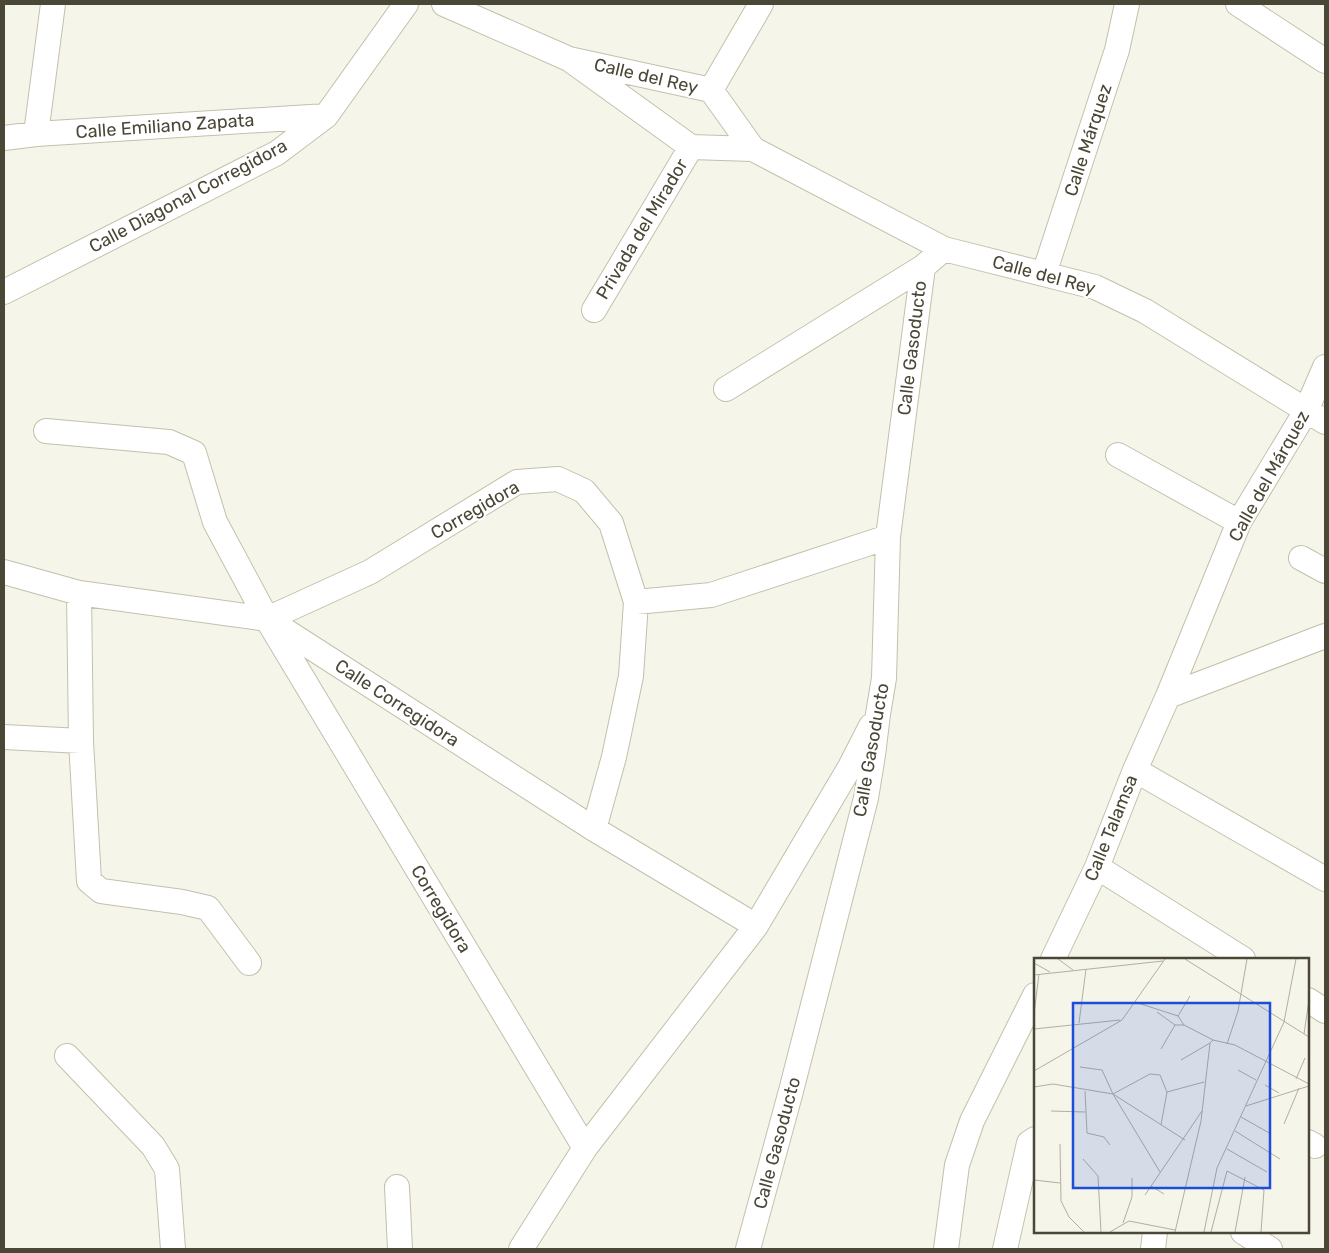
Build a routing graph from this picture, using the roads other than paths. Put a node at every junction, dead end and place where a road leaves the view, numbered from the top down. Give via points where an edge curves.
1 (53, 4) edge
2 (406, 4) edge
3 (444, 4) edge
4 (761, 4) edge
5 (1127, 4) edge
6 (1238, 4) edge
7 (569, 59) junction
8 (1325, 61) edge
9 (711, 90) junction
10 (326, 116) junction
11 (36, 134) junction
12 (4, 138) edge
13 (691, 147) junction
14 (752, 149) junction
15 (944, 249) junction
16 (923, 268) junction
17 (1044, 274) junction
18 (4, 292) edge
19 (594, 310) dead end
20 (1325, 367) edge
21 (726, 389) dead end
22 (1316, 416) edge
23 (46, 431) dead end
24 (1118, 455) dead end
25 (1239, 522) junction
26 (888, 537) junction
27 (1300, 558) dead end
28 (1325, 571) edge
29 (4, 572) edge
30 (80, 594) junction
31 (636, 602) junction
32 (266, 619) junction
33 (1325, 636) edge
34 (1168, 696) junction
35 (878, 714) junction
36 (4, 737) edge
37 (81, 741) junction
38 (1135, 770) junction
39 (594, 829) junction
40 (1097, 867) junction
41 (1325, 878) edge
42 (756, 926) junction
43 (1053, 958) edge
44 (1241, 958) edge
45 (249, 963) dead end
46 (1034, 997) edge
47 (1309, 1001) edge
48 (1325, 1011) edge
49 (67, 1056) dead end
50 (1034, 1141) edge
51 (585, 1148) junction
52 (397, 1187) dead end
53 (1155, 1233) edge
54 (1245, 1233) edge
55 (529, 1246) edge
56 (174, 1249) edge
57 (400, 1249) edge
58 (748, 1249) edge
59 (946, 1249) edge
60 (1005, 1249) edge
61 (1153, 1249) edge
62 (1270, 1249) edge

1 - 11 street
2 - 10 street, Calle Diagonal Corregidora
3 - 7 street, Calle del Rey
4 - 9 street
5 - 17 street, Calle Márquez via 1117,50
6 - 8 street
7 - 9 street, Calle del Rey
7 - 13 street, Calle del Rey
9 - 14 street, Calle del Rey
10 - 11 street, Calle Emiliano Zapata
10 - 18 street, Calle Diagonal Corregidora via 277,153
11 - 12 street, Calle Emiliano Zapata
13 - 14 street, Calle del Rey
13 - 19 street, Privada del Mirador
14 - 15 street, Calle del Rey
15 - 16 street, Calle Gasoducto
15 - 17 street, Calle del Rey
16 - 21 street
16 - 26 street, Calle Gasoducto
17 - 22 street, Calle del Rey via 1095,287 1145,311
20 - 22 street, Calle del Márquez
22 - 25 street, Calle del Márquez
23 - 32 street, Corregidora via 169,442 194,453 215,522
24 - 25 street
25 - 34 street, Calle del Márquez
26 - 31 street via 711,595
26 - 35 street, Calle Gasoducto via 884,678
27 - 28 street
29 - 30 street, Calle Corregidora
30 - 32 street, Calle Corregidora
30 - 37 street
31 - 32 street, Corregidora via 611,523 584,491 558,479 517,482 370,572
31 - 39 street, Corregidora via 630,676 614,757
32 - 39 street, Calle Corregidora
32 - 51 street, Corregidora
33 - 34 street
34 - 38 street, Calle Talamsa
35 - 42 street
35 - 58 street, Calle Gasoducto via 866,798
36 - 37 street
37 - 45 street via 89,881 101,891 208,908
38 - 40 street, Calle Talamsa
38 - 41 street
39 - 42 street, Calle Corregidora
40 - 43 street, Calle Talamsa
40 - 44 street
42 - 51 street
46 - 59 street via 972,1121 956,1164
47 - 48 street
49 - 56 street via 153,1146 166,1169
50 - 60 street via 1030,1144
51 - 55 street
52 - 57 street
53 - 61 street
54 - 62 street

